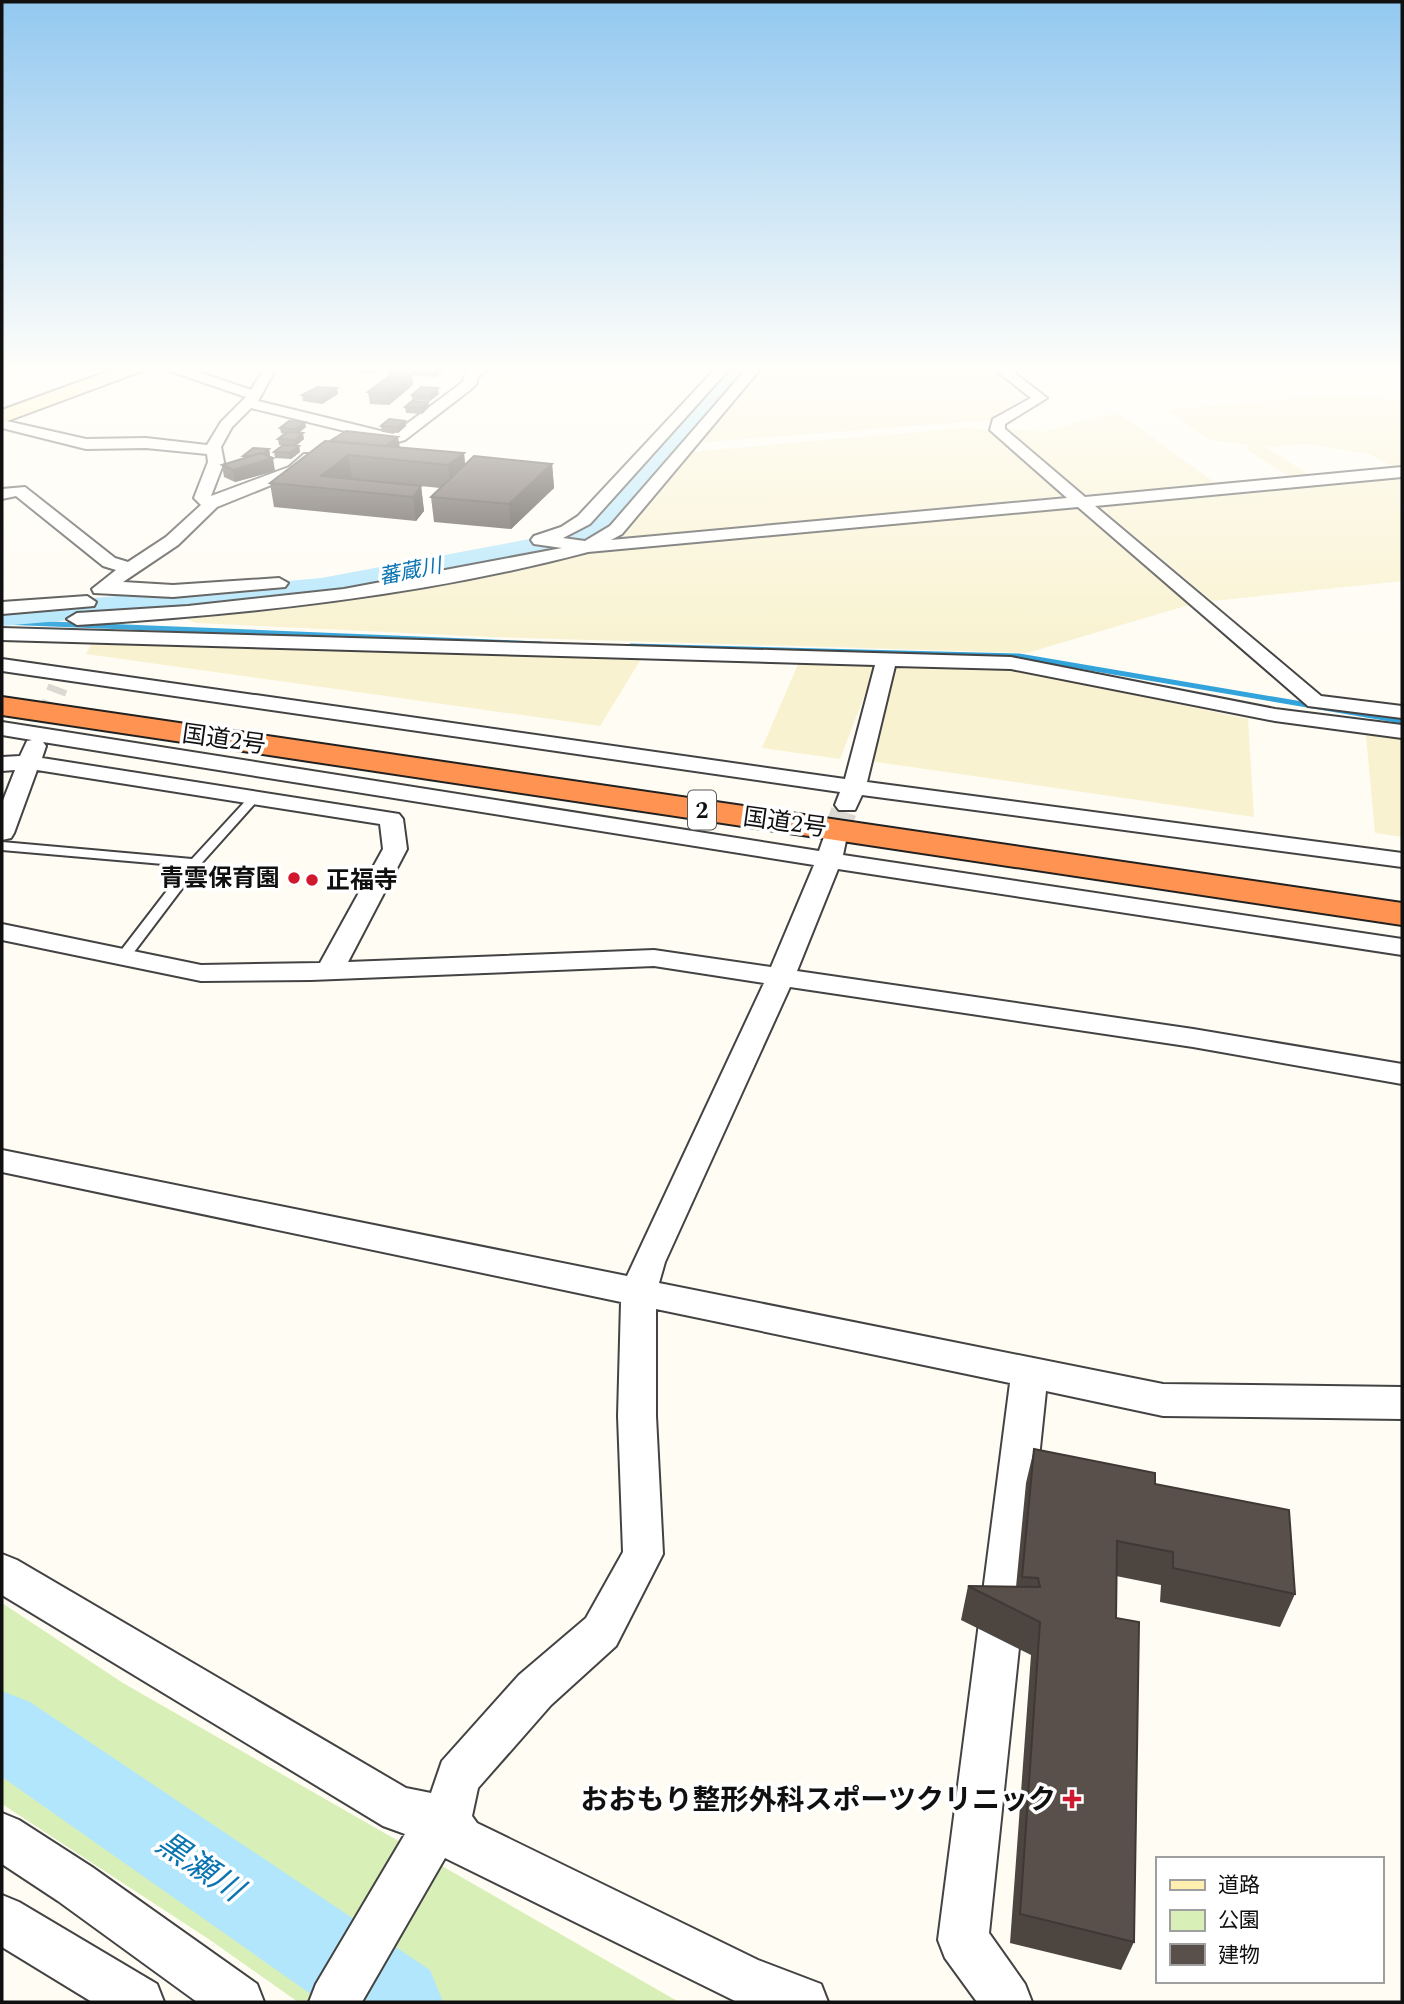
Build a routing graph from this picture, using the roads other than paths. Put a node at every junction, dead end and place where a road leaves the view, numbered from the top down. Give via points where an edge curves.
1 (216, 461) edge
2 (305, 461) edge
3 (640, 461) edge
4 (673, 461) edge
5 (1032, 461) edge
6 (638, 463) junction
7 (668, 466) junction
8 (1402, 472) edge
9 (2, 494) edge
10 (1080, 503) junction
11 (211, 504) junction
12 (543, 541) junction
13 (587, 547) junction
14 (131, 569) junction
15 (328, 579) dead end
16 (300, 582) dead end
17 (104, 586) junction
18 (2, 608) edge
19 (79, 617) junction
20 (2, 634) edge
21 (887, 659) junction
22 (2, 665) edge
23 (63, 680) junction
24 (2, 706) edge
25 (1402, 712) edge
26 (43, 728) junction
27 (2, 729) edge
28 (1402, 732) edge
29 (27, 761) junction
30 (2, 764) edge
31 (850, 796) junction
32 (255, 797) junction
33 (2, 832) edge
34 (2, 846) edge
35 (832, 848) junction
36 (1402, 860) edge
37 (195, 863) junction
38 (1402, 914) edge
39 (2, 932) edge
40 (1402, 947) edge
41 (123, 957) junction
42 (330, 970) junction
43 (780, 978) junction
44 (1402, 1074) edge
45 (2, 1161) edge
46 (639, 1292) junction
47 (1029, 1374) junction
48 (1402, 1403) edge
49 (2, 1573) edge
50 (440, 1826) junction
51 (2, 1837) edge
52 (2, 1919) edge
53 (139, 2002) edge
54 (239, 2002) edge
55 (334, 2002) edge
56 (803, 2002) edge
57 (1007, 2002) edge

1 - 11 street via 202,498
2 - 11 street via 295,470
3 - 6 street
4 - 7 street
5 - 10 street
6 - 7 street
6 - 12 street via 584,520
7 - 13 street via 616,530
8 - 10 street
9 - 14 street via 19,490 109,562
10 - 13 street
10 - 25 street via 1315,702
11 - 14 street via 183,535
12 - 13 street
12 - 15 street
13 - 19 street via 344,595 188,612
14 - 17 street
16 - 17 street via 173,591
17 - 19 street
18 - 19 street
19 - 20 street
19 - 21 street
19 - 23 street
21 - 28 street via 1012,663 1275,715
21 - 31 street
22 - 23 street
23 - 31 street
24 - 38 highway, 国道2号 / 2
26 - 27 street
26 - 29 street
26 - 35 street
29 - 30 street
29 - 32 street
29 - 33 street
31 - 36 street
32 - 37 lane
32 - 42 street via 391,819 395,849
34 - 37 lane
35 - 40 street
35 - 43 street
37 - 41 lane
39 - 41 street
41 - 42 street via 201,973
42 - 43 street via 653,958
43 - 44 street via 1193,1038
43 - 46 street via 648,1262
45 - 46 street
46 - 47 street
46 - 50 street via 637,1416 643,1554 601,1632 535,1690 458,1777
47 - 48 street via 1163,1400
47 - 57 street via 963,1940
49 - 50 street via 399,1810
50 - 55 street
50 - 56 street via 747,1981
51 - 54 street
52 - 53 street

